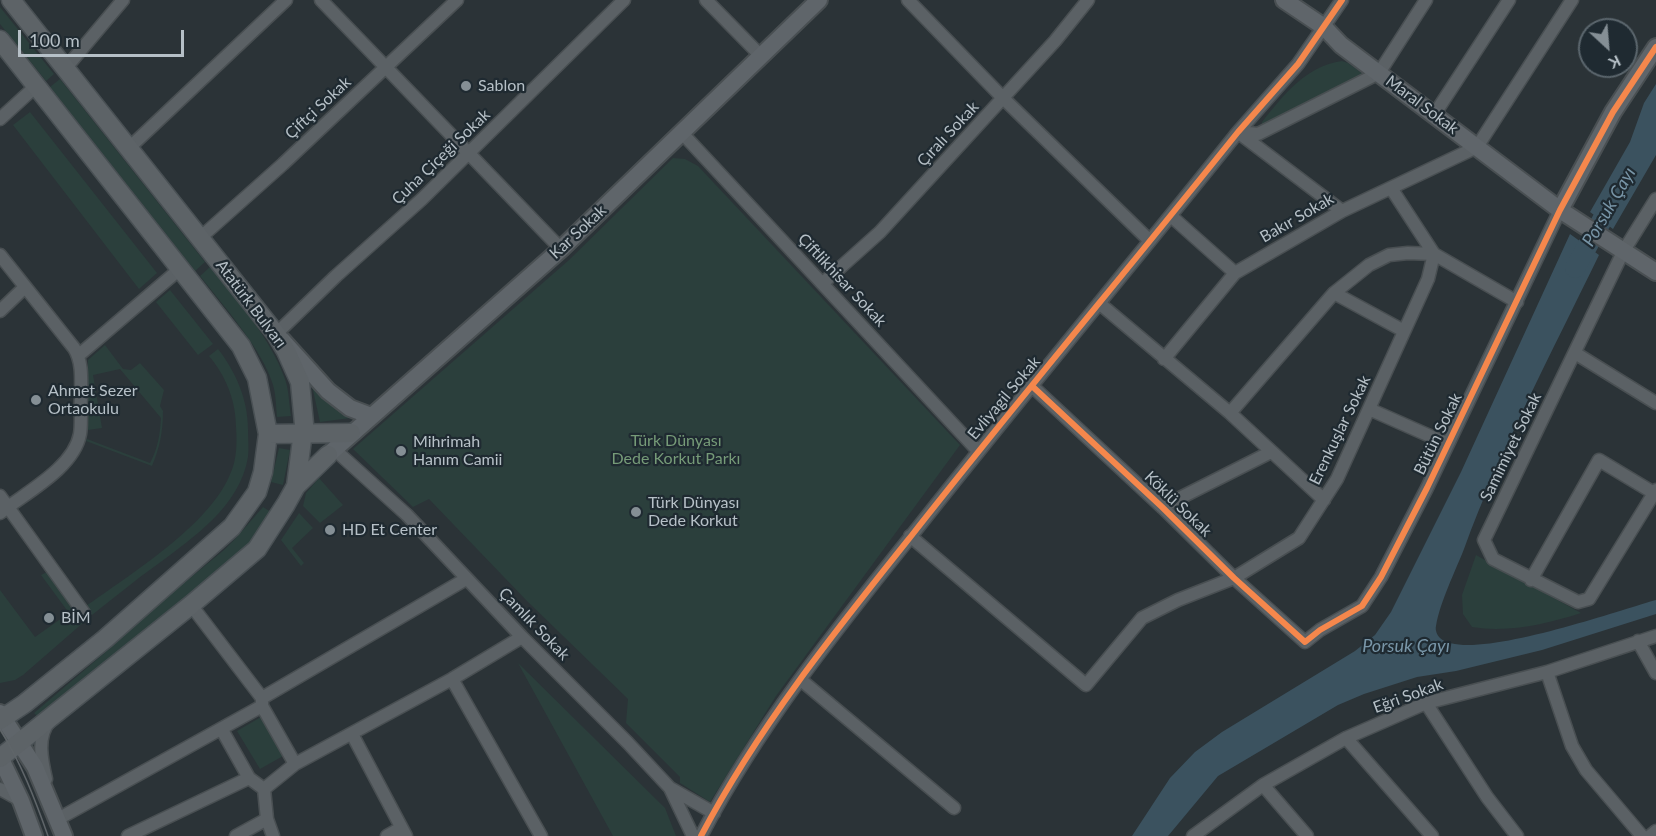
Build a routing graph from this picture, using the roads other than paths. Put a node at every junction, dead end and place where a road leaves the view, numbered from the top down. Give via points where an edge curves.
1 (11, 0) edge
2 (123, 0) edge
3 (286, 0) edge
4 (321, 0) edge
5 (457, 0) edge
6 (624, 0) edge
7 (705, 0) edge
8 (819, 0) edge
9 (908, 0) edge
10 (1088, 0) edge
11 (1284, 0) edge
12 (1342, 0) edge
13 (1426, 0) edge
14 (1509, 0) edge
15 (1572, 0) edge
16 (1324, 27) junction
17 (0, 40) edge
18 (1656, 47) edge
19 (761, 56) junction
20 (386, 66) junction
21 (65, 69) junction
22 (1379, 73) junction
23 (36, 86) junction
24 (1004, 98) junction
25 (1434, 115) junction
26 (0, 119) edge
27 (1238, 132) junction
28 (682, 133) junction
29 (1477, 147) junction
30 (128, 149) junction
31 (469, 154) junction
32 (1390, 188) junction
33 (1656, 199) edge
34 (1560, 210) junction
35 (1342, 211) junction
36 (1171, 216) junction
37 (200, 237) junction
38 (1150, 241) junction
39 (561, 249) junction
40 (1623, 252) junction
41 (1434, 254) junction
42 (0, 255) edge
43 (181, 268) junction
44 (1656, 272) edge
45 (1235, 273) junction
46 (823, 283) junction
47 (25, 287) junction
48 (1334, 292) junction
49 (1516, 302) junction
50 (1099, 303) junction
51 (0, 311) edge
52 (1404, 331) junction
53 (276, 334) junction
54 (1575, 353) junction
55 (78, 355) junction
56 (1164, 359) junction
57 (1032, 386) junction
58 (1656, 403) edge
59 (1369, 409) junction
60 (1230, 413) junction
61 (371, 416) junction
62 (302, 433) junction
63 (351, 433) junction
64 (268, 434) junction
65 (1448, 444) junction
66 (978, 451) junction
67 (331, 452) junction
68 (1271, 452) junction
69 (296, 486) junction
70 (1655, 491) edge
71 (257, 492) junction
72 (1324, 500) junction
73 (286, 504) junction
74 (2, 505) edge
75 (1162, 507) junction
76 (910, 536) junction
77 (1234, 578) junction
78 (466, 579) junction
79 (1531, 580) junction
80 (191, 605) junction
81 (84, 613) dead end
82 (1656, 636) edge
83 (522, 637) junction
84 (1638, 641) junction
85 (1305, 642) joint
86 (1547, 672) junction
87 (1656, 673) edge
88 (452, 679) junction
89 (801, 680) junction
90 (262, 702) junction
91 (1426, 703) junction
92 (65, 705) junction
93 (1, 717) edge
94 (222, 730) junction
95 (352, 734) junction
96 (1346, 738) junction
97 (21, 742) junction
98 (0, 758) edge
99 (295, 764) junction
100 (249, 778) junction
101 (1263, 785) junction
102 (670, 788) junction
103 (0, 789) edge
104 (264, 789) junction
105 (21, 801) junction
106 (954, 808) dead end
107 (55, 811) junction
108 (714, 813) junction
109 (267, 819) junction
110 (703, 831) edge
111 (1656, 831) edge
112 (404, 832) edge
113 (34, 836) edge
114 (64, 836) edge
115 (128, 836) edge
116 (236, 836) edge
117 (273, 836) edge
118 (387, 836) edge
119 (541, 836) edge
120 (693, 836) edge
121 (1193, 836) edge
122 (1307, 836) edge
123 (1432, 836) edge
124 (1517, 836) edge
125 (1642, 836) edge
126 (1650, 836) edge

1 - 21 main road, Atatürk Bulvarı
2 - 21 street
3 - 30 street
4 - 20 street
5 - 20 street, Çiftçi Sokak
6 - 31 street, Çuha Çiçeği Sokak
7 - 19 street
8 - 19 street, Kar Sokak
9 - 24 street
10 - 24 street, Çıralı Sokak
11 - 16 street, Maral Sokak
12 - 16 street, Evliyagil Sokak
13 - 22 street
14 - 25 street
15 - 29 street
16 - 22 street, Maral Sokak
16 - 27 street, Evliyagil Sokak via 1298,64
17 - 23 main road, Atatürk Bulvarı
18 - 34 street via 1613,112
19 - 28 street, Kar Sokak
20 - 31 street
20 - 37 street, Çiftçi Sokak
21 - 30 main road, Atatürk Bulvarı
22 - 25 street, Maral Sokak
22 - 27 street via 1258,134
23 - 26 street
23 - 43 main road, Atatürk Bulvarı
24 - 38 street
24 - 46 street, Çıralı Sokak via 880,232
25 - 29 street, Maral Sokak
27 - 35 street
27 - 36 street, Evliyagil Sokak
28 - 39 street, Kar Sokak
28 - 46 street, Çiftlikhisar Sokak
29 - 32 street, Bakır Sokak
29 - 34 street, Maral Sokak
30 - 37 main road, Atatürk Bulvarı
31 - 39 street
31 - 53 street, Çuha Çiçeği Sokak
32 - 35 street, Bakır Sokak
32 - 41 street
33 - 40 street, Samimiyet Sokak
34 - 40 street, Maral Sokak
34 - 49 street, Bütün Sokak
35 - 45 street, Bakır Sokak
36 - 38 street, Evliyagil Sokak
36 - 45 street
37 - 53 main road, Atatürk Bulvarı
38 - 50 street, Evliyagil Sokak
39 - 61 street, Kar Sokak
40 - 44 street, Maral Sokak
40 - 54 street, Samimiyet Sokak
41 - 48 street via 1389,255
41 - 49 street
41 - 52 street, Erenkuşlar Sokak via 1428,279
42 - 47 street
43 - 55 street
43 - 64 main road, Atatürk Bulvarı via 241,346 257,378
45 - 56 street, Bakır Sokak
46 - 66 street, Çiftlikhisar Sokak
47 - 51 street
47 - 55 street
48 - 52 street
48 - 60 street
49 - 65 street, Bütün Sokak
50 - 56 street
50 - 57 street, Evliyagil Sokak
52 - 59 street, Erenkuşlar Sokak
53 - 61 street via 328,391 350,408
53 - 62 main road, Atatürk Bulvarı via 300,382
54 - 58 street
54 - 79 street, Samimiyet Sokak via 1484,540 1493,559
55 - 74 street via 80,434 76,445 66,462
56 - 60 street
57 - 66 street, Evliyagil Sokak
57 - 75 street, Köklü Sokak
59 - 65 street
59 - 72 street, Erenkuşlar Sokak
60 - 68 street
61 - 63 street, Kar Sokak
62 - 63 main road
62 - 64 main road
62 - 69 main road, Atatürk Bulvarı
63 - 67 street, Kar Sokak
64 - 71 main road, Atatürk Bulvarı
65 - 85 street, Bütün Sokak via 1382,576 1362,606
66 - 76 street, Evliyagil Sokak
67 - 69 main road
67 - 78 street, Çamlık Sokak via 407,515
68 - 72 street
68 - 75 street
69 - 73 main road, Atatürk Bulvarı
70 - 79 street, Samimiyet Sokak via 1589,599 1578,602
70 - 79 street via 1599,460
71 - 73 main road
71 - 93 main road, Atatürk Bulvarı via 232,527 105,639
72 - 77 street, Erenkuşlar Sokak via 1299,538
73 - 80 main road, Atatürk Bulvarı via 256,549
74 - 81 street
75 - 77 street, Köklü Sokak
76 - 77 street, Erenkuşlar Sokak via 1086,685 1142,618
76 - 89 street, Evliyagil Sokak
77 - 85 street, Köklü Sokak
78 - 83 street, Çamlık Sokak
78 - 90 street
80 - 90 street
80 - 92 main road, Atatürk Bulvarı
82 - 84 street, Eğri Sokak
83 - 88 street
83 - 102 street, Çamlık Sokak
84 - 86 street, Eğri Sokak
84 - 87 street
86 - 91 street, Eğri Sokak
86 - 125 street via 1572,746 1586,770
88 - 95 street
88 - 119 street
89 - 106 street
89 - 108 street, Evliyagil Sokak
90 - 94 street
90 - 99 street
91 - 96 street, Eğri Sokak
91 - 124 street
92 - 97 main road, Atatürk Bulvarı
92 - 107 street via 45,727 41,756
93 - 97 street
94 - 100 street
94 - 107 street
95 - 99 street
95 - 112 street
96 - 101 street, Eğri Sokak
96 - 123 street
97 - 98 main road, Atatürk Bulvarı
97 - 107 street
98 - 105 street
99 - 104 street
100 - 104 street
100 - 115 street
101 - 121 street, Eğri Sokak
101 - 122 street
102 - 108 street
102 - 120 street, Çamlık Sokak
103 - 105 street
104 - 109 street
105 - 113 street
107 - 114 street
108 - 110 street, Evliyagil Sokak
109 - 116 street
109 - 117 street
111 - 126 street
112 - 118 street

